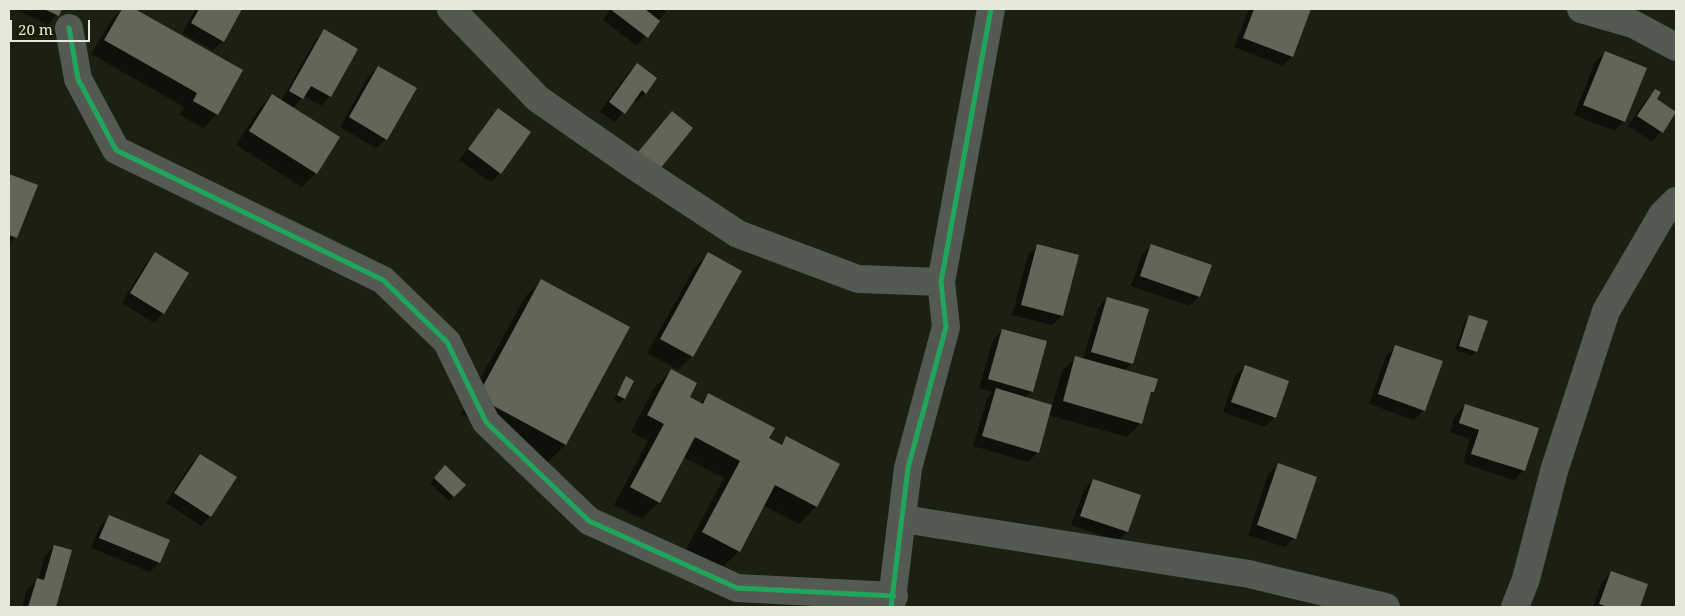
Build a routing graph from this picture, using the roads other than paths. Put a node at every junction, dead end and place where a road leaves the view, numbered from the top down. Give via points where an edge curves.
1 (451, 9) edge
2 (991, 9) edge
3 (1581, 9) edge
4 (69, 28) dead end
5 (1676, 47) edge
6 (1676, 201) edge
7 (941, 282) junction
8 (903, 519) junction
9 (893, 602) edge
10 (1386, 607) edge
11 (1515, 607) edge

1 - 7 street via 538,99 738,234 858,279
2 - 7 street
3 - 5 street via 1633,24
4 - 9 street via 78,79 116,150 383,280 447,342 486,422 589,522 737,588
6 - 11 street via 1662,215 1606,310 1554,471 1526,579
7 - 8 street via 946,327 908,468
8 - 9 street
8 - 10 street via 1249,574

